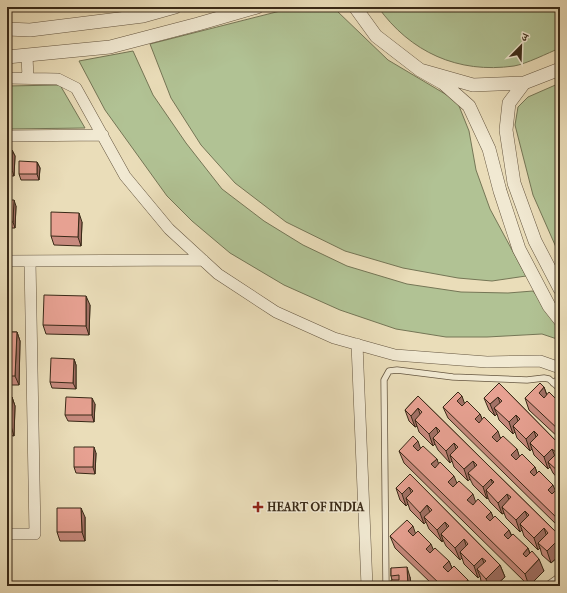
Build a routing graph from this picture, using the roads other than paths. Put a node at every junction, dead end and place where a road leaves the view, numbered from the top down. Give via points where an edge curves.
1 (174, 7) edge
2 (257, 7) edge
3 (346, 7) edge
4 (357, 10) edge
5 (7, 29) edge
6 (26, 56) junction
7 (7, 57) edge
8 (560, 69) edge
9 (420, 70) junction
10 (7, 78) edge
11 (28, 78) junction
12 (524, 83) junction
13 (102, 135) junction
14 (7, 136) edge
15 (203, 260) junction
16 (7, 261) edge
17 (30, 261) junction
18 (560, 289) edge
19 (560, 320) edge
20 (357, 344) junction
21 (560, 368) edge
22 (560, 378) edge
23 (553, 383) junction
24 (560, 389) edge
25 (7, 534) edge
26 (560, 576) edge
27 (367, 586) edge
28 (386, 586) edge
29 (546, 586) edge

1 - 5 street via 143,16 30,30
2 - 6 street via 110,47
3 - 4 street
4 - 9 street via 376,36
6 - 7 street
6 - 11 street
8 - 12 street
9 - 12 street via 473,85
9 - 19 street via 443,83 469,106 489,149 519,249 549,306
10 - 11 street
11 - 13 street via 58,78 76,88
12 - 18 street via 509,103 506,130 514,183 535,241
13 - 14 street
13 - 15 street via 125,176 169,229
15 - 17 street
15 - 20 street via 218,274 276,312 334,338
16 - 17 street
17 - 25 street via 35,534
20 - 21 street via 395,355 487,362 540,362
20 - 27 street
22 - 23 lane
23 - 24 lane
23 - 28 lane via 544,378 527,380 453,377 389,371 384,380
26 - 29 lane

